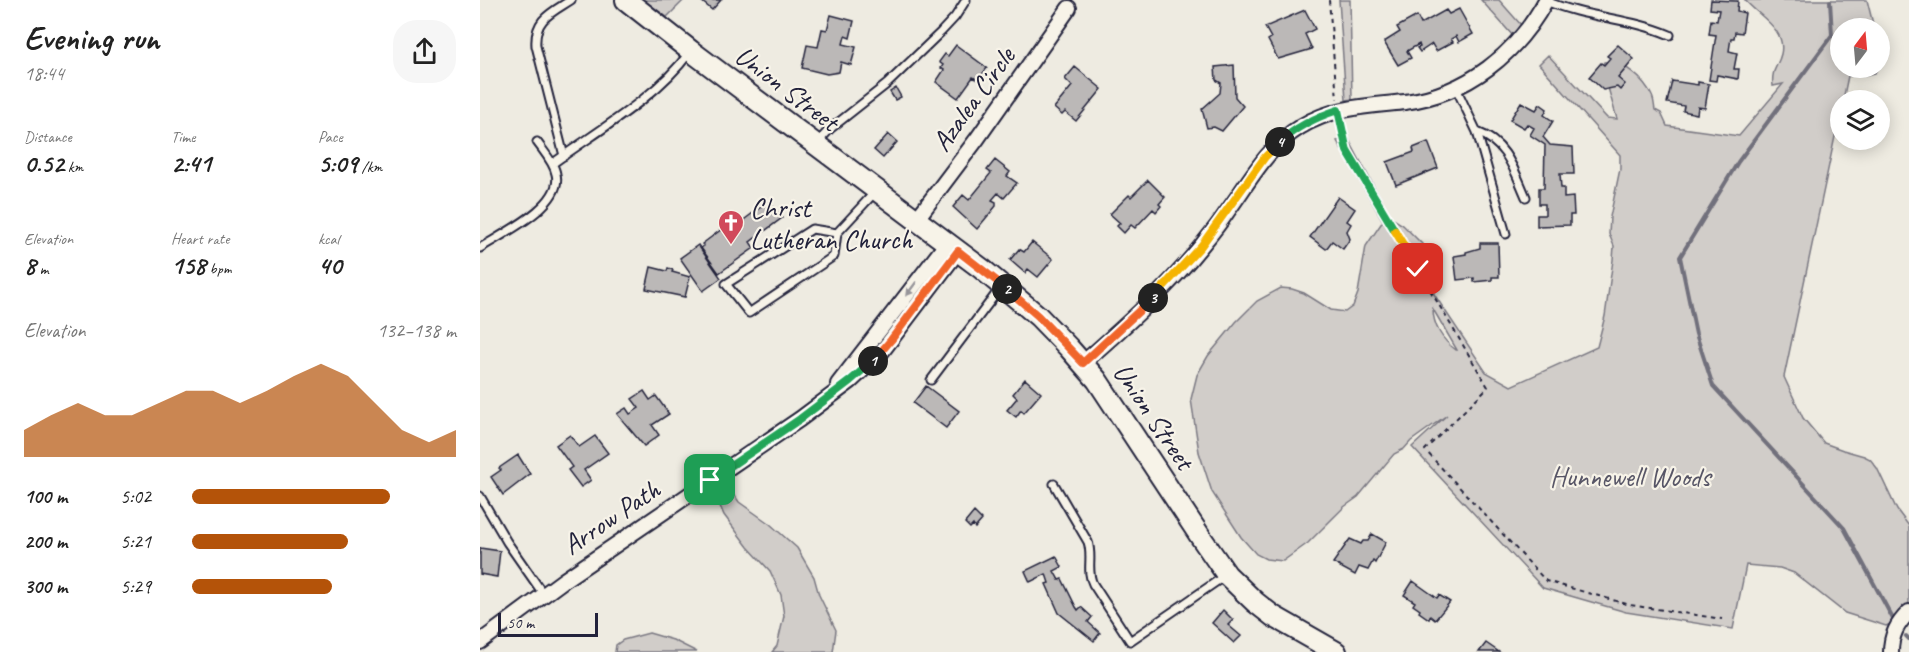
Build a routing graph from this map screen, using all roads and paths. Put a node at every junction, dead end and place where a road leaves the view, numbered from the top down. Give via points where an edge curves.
1 (571, 0) edge
2 (626, 0) edge
3 (966, 0) edge
4 (1329, 0) edge
5 (1546, 1) edge
6 (1070, 4) edge
7 (1670, 35) dead end
8 (691, 51) junction
9 (1456, 88) junction
10 (1338, 110) junction
11 (1477, 132) junction
12 (537, 142) dead end
13 (816, 145) junction
14 (564, 156) junction
15 (552, 164) junction
16 (877, 190) junction
17 (1526, 197) dead end
18 (916, 220) junction
19 (837, 233) junction
20 (1506, 234) dead end
21 (952, 247) junction
22 (480, 248) edge
23 (1002, 285) junction
24 (1083, 363) junction
25 (931, 380) dead end
26 (1054, 484) dead end
27 (480, 496) edge
28 (1227, 575) junction
29 (544, 595) junction
30 (1909, 612) edge
31 (1722, 619) dead end
32 (480, 642) edge
33 (1336, 652) edge
34 (1891, 652) edge

1 - 14 lane via 542,20 536,37
2 - 8 street, Union Street
3 - 13 lane via 955,17 887,84 830,129
4 - 10 path
5 - 7 lane
5 - 9 street via 1513,47
6 - 18 street, Azalea Circle
8 - 13 street, Union Street
8 - 14 lane via 668,79
9 - 10 street via 1423,99
9 - 11 lane
10 - 24 street via 1304,124 1275,146 1185,265
10 - 31 path via 1347,151 1488,387 1425,450 1546,581 1630,606
11 - 17 lane via 1499,144
11 - 20 lane
12 - 15 lane
13 - 16 street, Union Street
14 - 15 lane
15 - 22 lane via 557,183 547,203
16 - 18 street, Union Street
16 - 19 lane
18 - 21 street, Union Street
19 - 19 lane via 834,256 749,313 726,284 812,229
21 - 23 street, Union Street
21 - 29 street, Arrow Path via 880,354 850,381
23 - 24 street, Union Street
23 - 25 lane
24 - 28 street, Union Street
26 - 28 lane via 1088,542 1089,578 1130,641
27 - 29 lane
28 - 33 street, Union Street via 1273,616
29 - 32 street, Arrow Path
30 - 34 street via 1895,628

